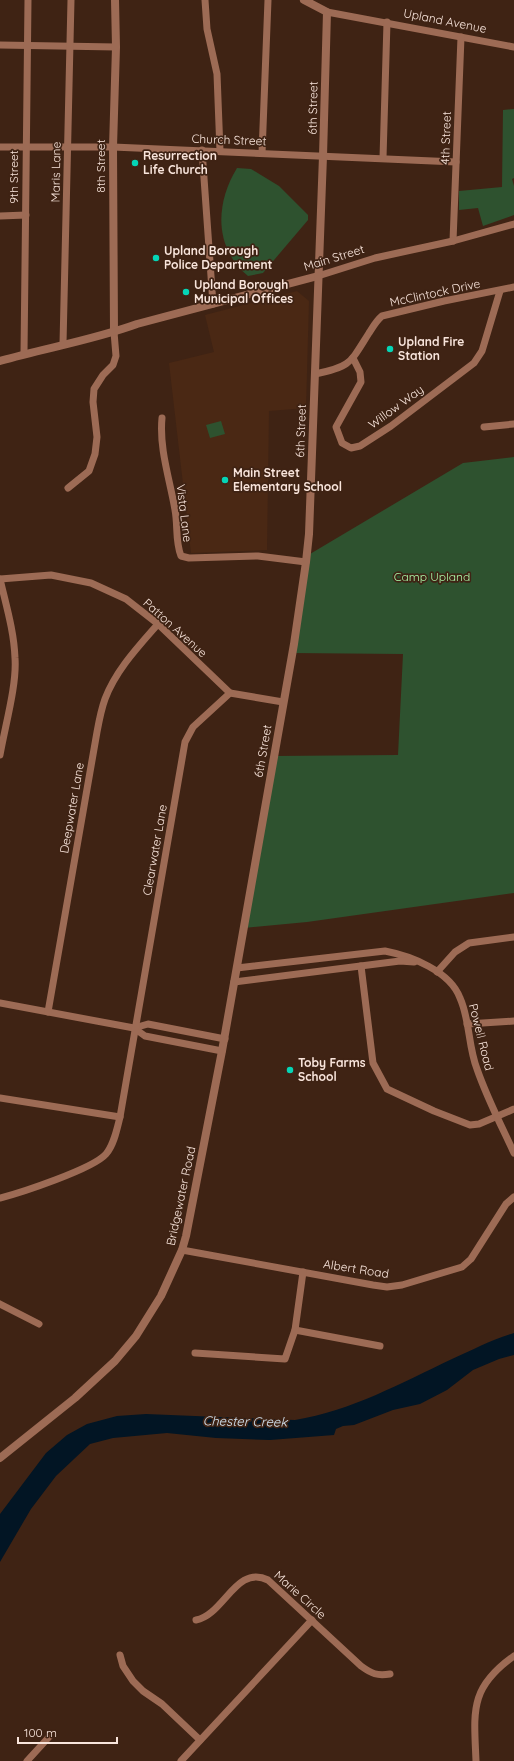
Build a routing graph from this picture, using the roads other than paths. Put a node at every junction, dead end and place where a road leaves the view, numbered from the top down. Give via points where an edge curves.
1 (28, 0) edge
2 (71, 0) edge
3 (115, 0) edge
4 (205, 0) edge
5 (268, 0) edge
6 (304, 0) edge
7 (327, 12) junction
8 (387, 22) junction
9 (461, 37) junction
10 (0, 45) edge
11 (27, 46) junction
12 (70, 47) junction
13 (116, 47) junction
14 (514, 47) edge
15 (0, 147) edge
16 (113, 147) junction
17 (25, 148) junction
18 (68, 148) junction
19 (202, 150) junction
20 (220, 151) junction
21 (262, 153) junction
22 (323, 156) junction
23 (383, 158) junction
24 (456, 162) junction
25 (26, 215) junction
26 (0, 216) edge
27 (514, 225) edge
28 (453, 241) junction
29 (318, 276) junction
30 (514, 287) edge
31 (500, 291) junction
32 (213, 304) junction
33 (114, 332) junction
34 (63, 344) junction
35 (24, 354) junction
36 (353, 358) junction
37 (0, 361) edge
38 (315, 374) junction
39 (162, 418) dead end
40 (514, 424) edge
41 (484, 427) dead end
42 (68, 488) dead end
43 (306, 562) junction
44 (0, 579) edge
45 (158, 624) junction
46 (230, 693) junction
47 (283, 702) junction
48 (0, 755) edge
49 (514, 937) edge
50 (242, 942) joint
51 (420, 962) junction
52 (361, 966) junction
53 (237, 968) junction
54 (437, 972) junction
55 (234, 982) junction
56 (0, 1003) edge
57 (48, 1012) junction
58 (514, 1021) edge
59 (467, 1024) junction
60 (134, 1028) junction
61 (224, 1039) junction
62 (222, 1051) junction
63 (0, 1098) edge
64 (514, 1109) edge
65 (497, 1116) junction
66 (120, 1117) junction
67 (514, 1153) edge
68 (514, 1197) edge
69 (0, 1198) edge
70 (182, 1250) junction
71 (303, 1272) junction
72 (0, 1304) edge
73 (39, 1324) dead end
74 (294, 1330) junction
75 (380, 1346) dead end
76 (196, 1353) dead end
77 (0, 1458) edge
78 (196, 1620) dead end
79 (312, 1620) junction
80 (120, 1655) dead end
81 (514, 1656) edge
82 (390, 1674) dead end
83 (49, 1737) dead end
84 (200, 1740) junction
85 (27, 1761) edge
86 (181, 1761) edge
87 (476, 1761) edge

1 - 11 street, 9th Street
2 - 12 street, Maris Lane
3 - 13 street, 8th Street
4 - 20 street via 207,29 218,74
5 - 21 street
6 - 7 street, Upland Avenue
7 - 8 street, Upland Avenue
7 - 22 street, 6th Street
8 - 9 street, Upland Avenue
8 - 23 street
9 - 14 street, Upland Avenue
9 - 24 street, 4th Street
10 - 11 street
11 - 12 street
11 - 17 street, 9th Street
12 - 13 street
12 - 18 street, Maris Lane
13 - 16 street, 8th Street
15 - 17 street, Church Street
16 - 18 street, Church Street
16 - 19 street, Church Street
16 - 33 street, 8th Street
17 - 18 street, Church Street
17 - 25 street, 9th Street
18 - 34 street, Maris Lane
19 - 20 street, Church Street
19 - 32 street
20 - 21 street, Church Street
21 - 22 street, Church Street
22 - 23 street, Church Street
22 - 29 street, 6th Street
23 - 24 street, Church Street
24 - 28 street, 4th Street
25 - 26 street
25 - 35 street, 9th Street
27 - 28 street, Main Street
28 - 29 street, Main Street via 375,258
29 - 32 street, Main Street
29 - 38 street, 6th Street
30 - 31 street, McClintock Drive
31 - 36 street, McClintock Drive via 382,316
31 - 36 street, Willow Way via 482,351 474,363 397,421 360,446 352,448 342,443 336,427 361,382 360,372
32 - 33 street, Main Street
33 - 34 street, Main Street
33 - 42 street via 116,356 113,365 94,389 97,437 95,454 89,470
34 - 35 street, Main Street
35 - 37 street, Main Street
36 - 38 street, McClintock Drive via 344,367
38 - 43 street, 6th Street
39 - 43 street, Vista Lane via 161,434 175,512 177,547 181,556 258,556
40 - 41 street
43 - 47 street, 6th Street
44 - 45 street, Patton Avenue via 51,575 91,582 126,599
44 - 48 street via 12,631 15,659 14,681
45 - 46 street, Patton Avenue
45 - 57 street, Deepwater Lane via 128,658 115,677 105,699
46 - 47 street
46 - 60 street, Clearwater Lane via 193,728 185,742
47 - 50 street, 6th Street
49 - 54 street via 469,943 455,952
50 - 53 street, Bridgewater Road
51 - 52 street, Powell Road via 400,961
51 - 53 street, Powell Road via 385,951
51 - 54 street, Powell Road
52 - 55 street, Powell Road
52 - 65 street via 373,1062 387,1089 470,1125
53 - 55 street, Bridgewater Road
54 - 59 street, Powell Road via 450,983 460,997
55 - 61 street, Bridgewater Road
56 - 57 street
57 - 60 street
58 - 59 street
59 - 65 street, Powell Road via 477,1069
60 - 61 street via 148,1024
60 - 62 street via 145,1036
60 - 66 street, Clearwater Lane
61 - 62 street, Bridgewater Road
62 - 70 street, Bridgewater Road
63 - 66 street
64 - 65 street
65 - 67 street, Powell Road
66 - 69 street, Clearwater Lane via 115,1137 106,1154 91,1165
68 - 71 street, Albert Road via 506,1204 471,1258 462,1267 451,1272 387,1287
70 - 71 street, Albert Road
70 - 77 street, Bridgewater Road via 156,1306 123,1352 76,1398
71 - 74 street
72 - 73 street
74 - 75 street
74 - 76 street via 285,1359
78 - 79 street, Marie Circle via 212,1613 244,1580 251,1576 260,1576 268,1580
79 - 82 street, Marie Circle via 361,1666 380,1676
79 - 84 street
80 - 84 street via 123,1666 142,1691 162,1704
81 - 87 street via 492,1675 476,1703
83 - 85 street
84 - 86 street

